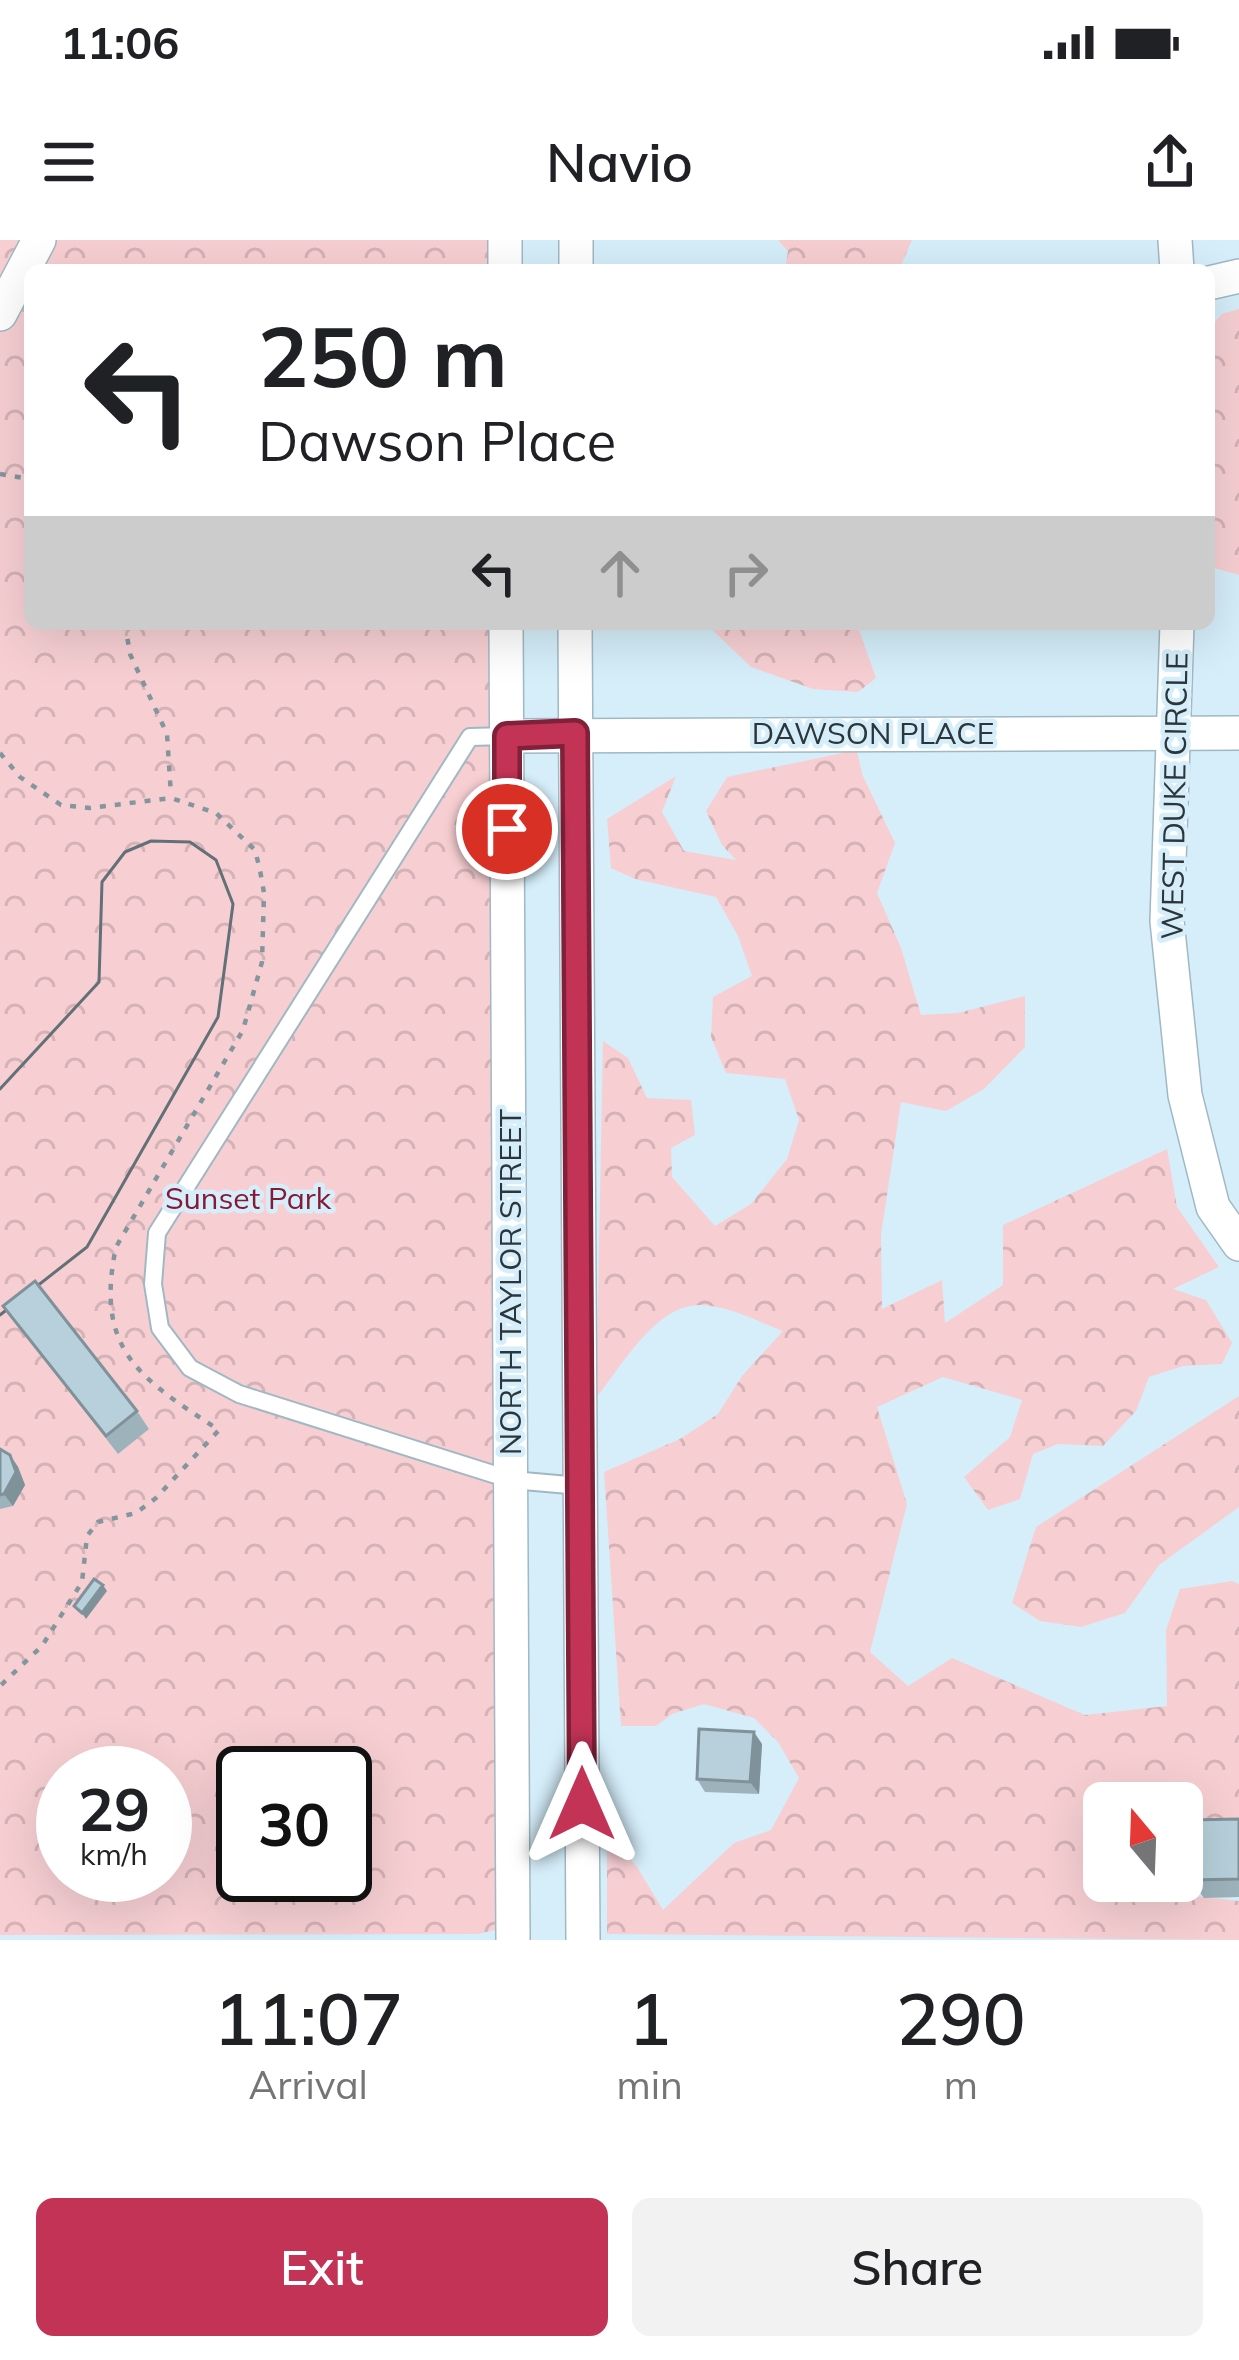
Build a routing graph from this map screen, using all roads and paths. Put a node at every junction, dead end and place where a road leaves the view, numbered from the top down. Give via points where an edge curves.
1 (24, 268) edge
2 (0, 314) edge
3 (126, 630) edge
4 (506, 630) edge
5 (575, 630) edge
6 (1178, 630) edge
7 (575, 733) junction
8 (1176, 733) junction
9 (1239, 733) edge
10 (507, 736) junction
11 (0, 753) edge
12 (171, 798) junction
13 (1239, 1244) edge
14 (512, 1480) junction
15 (580, 1486) junction
16 (0, 1686) edge
17 (513, 1940) edge
18 (583, 1940) edge

1 - 2 street
3 - 12 path via 167,734
4 - 10 street, NORTH TAYLOR STREET
5 - 7 street
6 - 8 street, WEST DUKE CIRCLE
7 - 8 street, DAWSON PLACE
7 - 10 street, DAWSON PLACE
7 - 15 street
8 - 9 street, DAWSON PLACE
8 - 13 street, WEST DUKE CIRCLE via 1167,921 1185,1095 1213,1207
10 - 14 street, NORTH TAYLOR STREET
10 - 14 lane via 470,737 157,1233 153,1283 160,1328 190,1368 239,1394
11 - 12 path via 61,805
12 - 16 path via 216,813 255,850 264,893 262,962 243,1030 116,1247 109,1295 133,1367 219,1430 156,1498 136,1513 98,1522 87,1536 82,1582 42,1646
14 - 15 lane
14 - 17 street, NORTH TAYLOR STREET
15 - 18 street

